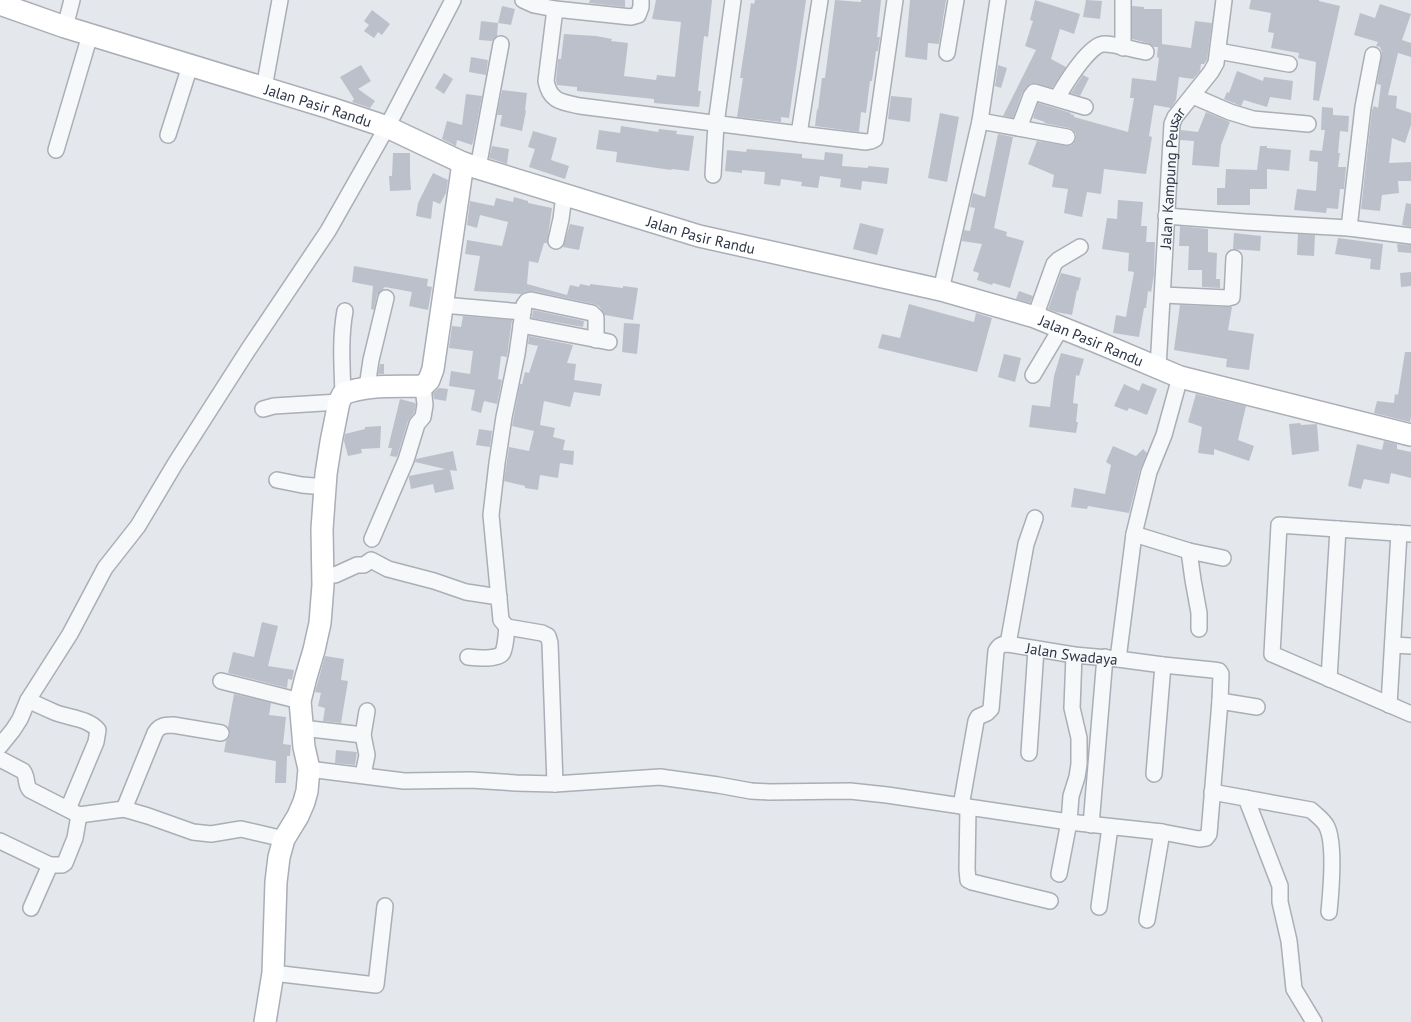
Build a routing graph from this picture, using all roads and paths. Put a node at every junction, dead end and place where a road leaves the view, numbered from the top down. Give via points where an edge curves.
1 (72, 0) edge
2 (280, 0) edge
3 (453, 0) edge
4 (523, 0) edge
5 (641, 0) edge
6 (732, 0) edge
7 (820, 0) edge
8 (894, 0) edge
9 (956, 0) edge
10 (998, 0) edge
11 (1124, 0) edge
12 (1224, 0) edge
13 (9, 4) edge
14 (555, 9) junction
15 (65, 27) junction
16 (90, 35) junction
17 (500, 44) dead end
18 (1123, 48) junction
19 (1218, 51) junction
20 (1146, 52) dead end
21 (946, 53) dead end
22 (1373, 55) dead end
23 (1288, 64) dead end
24 (190, 66) junction
25 (264, 88) junction
26 (1193, 96) junction
27 (1057, 98) junction
28 (1085, 107) dead end
29 (980, 121) junction
30 (716, 124) junction
31 (1308, 124) dead end
32 (387, 127) junction
33 (1019, 128) junction
34 (799, 134) junction
35 (168, 135) dead end
36 (1067, 137) dead end
37 (56, 150) dead end
38 (471, 166) junction
39 (713, 175) dead end
40 (564, 195) junction
41 (1166, 216) junction
42 (1348, 228) junction
43 (1411, 236) edge
44 (556, 242) dead end
45 (1080, 247) dead end
46 (1234, 258) dead end
47 (941, 290) junction
48 (1163, 295) junction
49 (386, 298) dead end
50 (443, 304) junction
51 (345, 310) dead end
52 (1035, 317) junction
53 (522, 318) junction
54 (1061, 328) junction
55 (1158, 368) junction
56 (1034, 374) dead end
57 (1180, 378) junction
58 (423, 386) junction
59 (367, 387) junction
60 (341, 398) junction
61 (263, 409) dead end
62 (1411, 435) edge
63 (277, 480) dead end
64 (325, 487) junction
65 (1035, 518) dead end
66 (1338, 529) junction
67 (1405, 533) edge
68 (1134, 534) junction
69 (372, 539) dead end
70 (1190, 550) junction
71 (1223, 558) dead end
72 (322, 574) junction
73 (499, 597) junction
74 (506, 627) junction
75 (1199, 629) dead end
76 (1008, 644) junction
77 (1393, 645) junction
78 (1411, 646) edge
79 (1036, 649) junction
80 (1074, 655) junction
81 (468, 658) dead end
82 (1111, 658) junction
83 (1163, 665) junction
84 (1329, 679) junction
85 (221, 680) dead end
86 (28, 700) junction
87 (300, 701) junction
88 (1220, 701) junction
89 (1389, 705) junction
90 (1257, 707) dead end
91 (367, 711) dead end
92 (1411, 714) edge
93 (302, 728) junction
94 (221, 733) dead end
95 (363, 736) junction
96 (0, 746) edge
97 (1029, 753) dead end
98 (0, 758) edge
99 (309, 769) junction
100 (1154, 774) dead end
101 (364, 776) junction
102 (555, 784) junction
103 (1212, 792) junction
104 (1246, 798) junction
105 (964, 807) junction
106 (124, 810) junction
107 (73, 812) junction
108 (1069, 822) junction
109 (1091, 825) junction
110 (1110, 827) junction
111 (1162, 832) junction
112 (284, 839) junction
113 (0, 841) edge
114 (50, 865) junction
115 (1059, 874) dead end
116 (1050, 901) dead end
117 (385, 906) dead end
118 (1099, 907) dead end
119 (31, 908) dead end
120 (1329, 912) dead end
121 (1147, 920) dead end
122 (273, 973) junction
123 (265, 1022) edge
124 (1314, 1022) edge

1 - 15 street
2 - 25 street
3 - 32 street
4 - 14 street
5 - 14 street via 638,14 631,17
6 - 30 street
7 - 34 street
8 - 34 street via 875,139 866,142
9 - 21 street
10 - 29 street
11 - 18 street
12 - 19 street, Jalan Kampung Peusar
13 - 15 main road, Jalan Pasir Randu
14 - 30 street via 546,82 553,98 580,106
15 - 16 main road, Jalan Pasir Randu
16 - 24 main road, Jalan Pasir Randu
16 - 37 street
17 - 38 street
18 - 20 street
18 - 27 street via 1102,44 1095,47
19 - 23 street
19 - 26 street, Jalan Kampung Peusar via 1216,63
22 - 42 street
24 - 25 main road, Jalan Pasir Randu
24 - 35 street
25 - 32 main road, Jalan Pasir Randu
26 - 31 street via 1253,119
26 - 41 street, Jalan Kampung Peusar via 1172,124
27 - 28 street
27 - 33 street via 1034,92
29 - 33 street
29 - 47 street
30 - 34 street
30 - 39 street
32 - 38 main road, Jalan Pasir Randu
32 - 86 street via 328,231 248,350 138,526 105,568 70,634
33 - 36 street
38 - 40 main road, Jalan Pasir Randu
38 - 50 main road
40 - 44 street
40 - 47 main road, Jalan Pasir Randu via 699,236
41 - 42 street
41 - 48 street, Jalan Kampung Peusar
42 - 43 street
45 - 52 street via 1054,264
46 - 48 street via 1232,297
47 - 52 main road, Jalan Pasir Randu
48 - 55 street, Jalan Kampung Peusar
49 - 59 street
50 - 53 street
50 - 58 main road via 433,369
51 - 60 street
52 - 54 main road, Jalan Pasir Randu
53 - 53 street via 603,341 596,317 592,314 532,300 524,305
53 - 73 street via 491,515
54 - 55 main road, Jalan Pasir Randu
54 - 56 street
55 - 57 main road, Jalan Pasir Randu
57 - 62 main road, Jalan Pasir Randu
57 - 68 street, Jalan Swadaya
58 - 59 main road
58 - 69 street via 423,417 417,424 406,460
59 - 60 main road via 355,389
60 - 61 street
60 - 64 main road via 330,442
63 - 64 street
64 - 72 main road
65 - 76 street via 1026,544
66 - 67 street
66 - 84 street
66 - 84 street via 1279,525 1272,654
67 - 77 street
68 - 70 street
68 - 82 street, Jalan Swadaya
70 - 71 street
70 - 75 street
72 - 73 street via 335,575 371,560 388,569 466,592
72 - 87 main road via 320,623
73 - 74 street via 501,620
74 - 81 street via 500,655
74 - 102 street via 548,636
76 - 79 street, Jalan Swadaya
76 - 105 street, Jalan Swadaya via 1002,644 996,651 992,709 976,721
77 - 78 street
77 - 89 street
79 - 80 street, Jalan Swadaya
79 - 97 street
80 - 82 street, Jalan Swadaya
80 - 108 street via 1072,708 1079,738 1079,764 1070,796
82 - 83 street
82 - 109 street
83 - 88 street via 1219,671
83 - 100 street
84 - 89 street
85 - 87 street
86 - 96 street via 20,719
86 - 107 street via 98,730
87 - 93 main road
88 - 90 street
88 - 103 street
89 - 92 street
91 - 95 street
93 - 95 street
93 - 99 main road
94 - 106 street via 172,725 159,728 154,733
95 - 101 street via 366,755
98 - 107 street via 25,774 30,790
99 - 101 street
99 - 112 main road via 304,802
101 - 102 street via 404,781
102 - 105 street via 660,777 751,791 850,791
103 - 104 street
103 - 111 street via 1206,838
104 - 120 street via 1311,810 1327,826 1332,851
104 - 124 street via 1280,886 1294,989
105 - 108 street
105 - 116 street via 968,880
106 - 107 street
106 - 112 street via 193,832 211,834 241,829
107 - 114 street via 75,838 65,863
108 - 109 street
108 - 115 street
109 - 110 street
110 - 111 street
110 - 118 street
111 - 121 street
112 - 122 main road via 276,882
113 - 114 street
114 - 119 street
117 - 122 street via 376,985
122 - 123 main road

